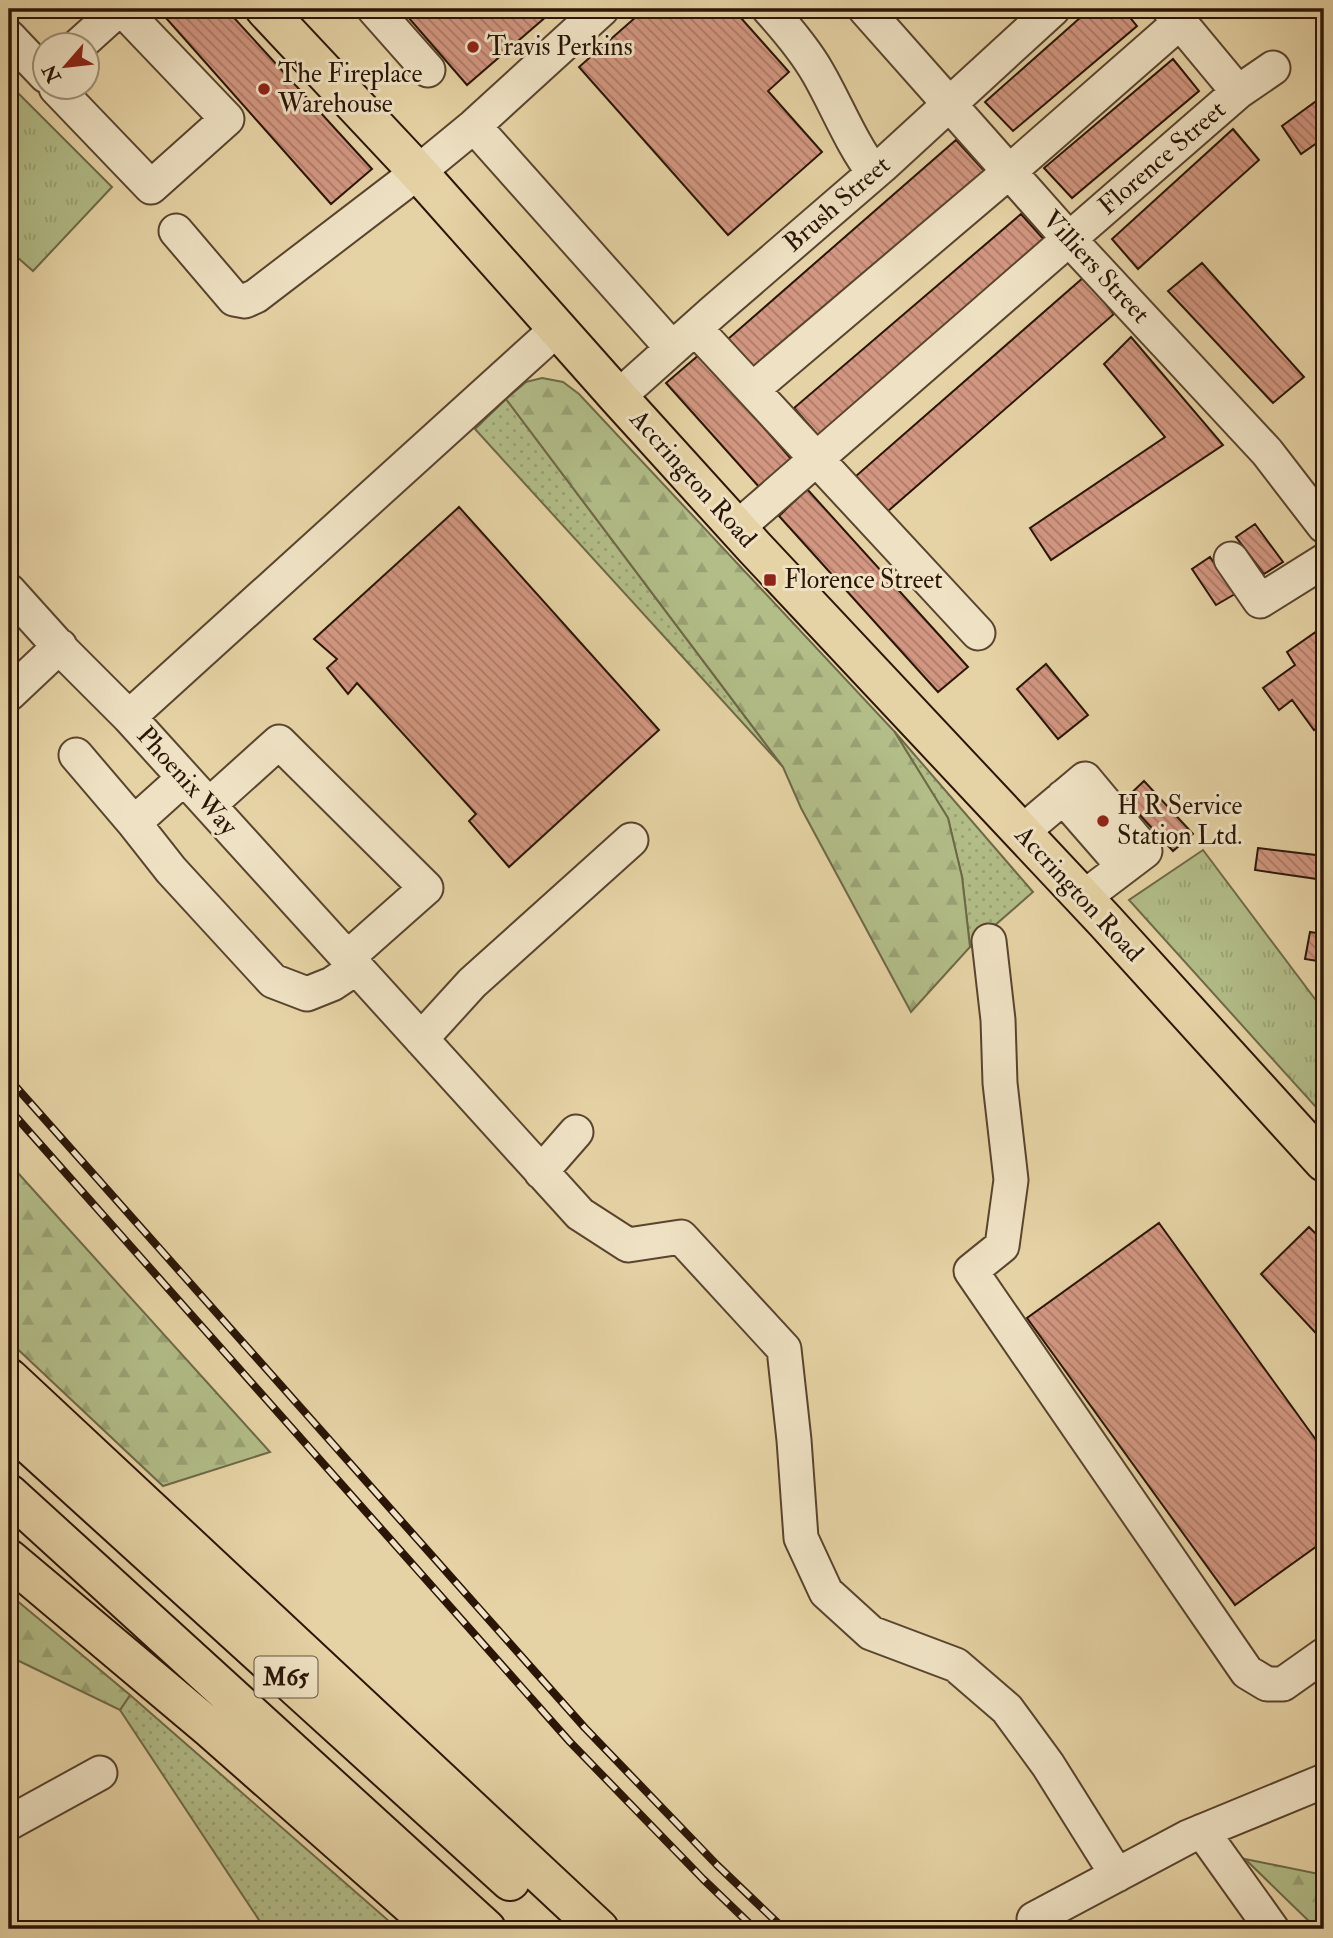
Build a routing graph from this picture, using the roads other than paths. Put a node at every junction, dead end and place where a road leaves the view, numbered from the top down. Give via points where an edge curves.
1 (121, 9) edge
2 (265, 9) edge
3 (374, 9) edge
4 (602, 9) edge
5 (769, 9) edge
6 (865, 9) edge
7 (1053, 9) edge
8 (1175, 15) edge
9 (94, 32) edge
10 (9, 37) edge
11 (32, 61) edge
12 (1273, 68) dead end
13 (428, 70) dead end
14 (1238, 92) junction
15 (71, 102) edge
16 (950, 105) junction
17 (474, 126) junction
18 (1010, 171) junction
19 (418, 172) junction
20 (874, 173) junction
21 (176, 231) dead end
22 (1069, 239) junction
23 (558, 328) junction
24 (683, 338) junction
25 (753, 389) junction
26 (618, 397) junction
27 (815, 459) junction
28 (1324, 526) edge
29 (737, 528) junction
30 (1231, 559) dead end
31 (1324, 561) edge
32 (9, 591) edge
33 (978, 633) dead end
34 (60, 646) junction
35 (9, 694) edge
36 (129, 717) junction
37 (76, 755) dead end
38 (184, 778) junction
39 (209, 805) junction
40 (134, 823) junction
41 (1021, 832) junction
42 (631, 841) dead end
43 (1083, 898) junction
44 (989, 941) dead end
45 (351, 963) junction
46 (421, 1040) junction
47 (576, 1132) dead end
48 (1324, 1162) edge
49 (541, 1172) junction
50 (9, 1378) edge
51 (9, 1426) edge
52 (9, 1494) edge
53 (9, 1559) edge
54 (1324, 1656) edge
55 (100, 1773) dead end
56 (1324, 1781) edge
57 (9, 1823) edge
58 (1202, 1831) junction
59 (1117, 1875) junction
60 (1053, 1918) edge
61 (438, 1929) edge
62 (486, 1929) edge
63 (561, 1929) edge
64 (599, 1929) edge
65 (1272, 1929) edge

1 - 9 street
1 - 15 street via 227,119 151,187
2 - 19 main road, Accrington Road
3 - 13 street
4 - 17 street
5 - 20 street via 818,72
6 - 16 street, Villiers Street
7 - 16 street, Brush Street
8 - 14 street
8 - 18 street
10 - 11 street
12 - 14 street, Florence Street
14 - 22 street, Florence Street
16 - 18 street, Villiers Street
16 - 20 street, Brush Street
17 - 19 street
17 - 24 street
18 - 22 street, Villiers Street
18 - 25 street
19 - 21 street via 245,300 234,299
19 - 23 main road, Accrington Road
20 - 24 street, Brush Street
22 - 27 street, Florence Street
22 - 28 street, Villiers Street via 1267,452
23 - 26 main road, Accrington Road
23 - 36 street, Phoenix Way
24 - 25 street
24 - 26 street, Brush Street
25 - 27 street
26 - 29 main road, Accrington Road
27 - 29 street, Florence Street
27 - 33 street
29 - 41 main road, Accrington Road
30 - 31 street via 1260,601
32 - 34 street
34 - 35 street
34 - 36 street
36 - 38 street, Phoenix Way
37 - 40 street
38 - 39 street, Phoenix Way
38 - 40 street
39 - 45 street, Phoenix Way
39 - 45 street via 279,742 426,888
40 - 45 street via 273,981 307,994 332,984
41 - 43 main road, Accrington Road
41 - 43 street via 1069,792 1129,863
42 - 46 street via 472,983
43 - 48 main road, Accrington Road
44 - 54 street via 1011,1180 1002,1245 971,1271 1247,1672 1267,1684 1283,1684
45 - 46 street, Phoenix Way
46 - 49 street, Phoenix Way
47 - 49 street
49 - 59 street, Phoenix Way via 580,1214 628,1245 681,1237 784,1349 801,1538 826,1592 871,1633 956,1665 1007,1709
50 - 64 main road
51 - 63 main road, M65
52 - 62 main road, M65
53 - 61 main road
55 - 57 street
56 - 58 street
58 - 59 street
58 - 65 street
59 - 60 street

